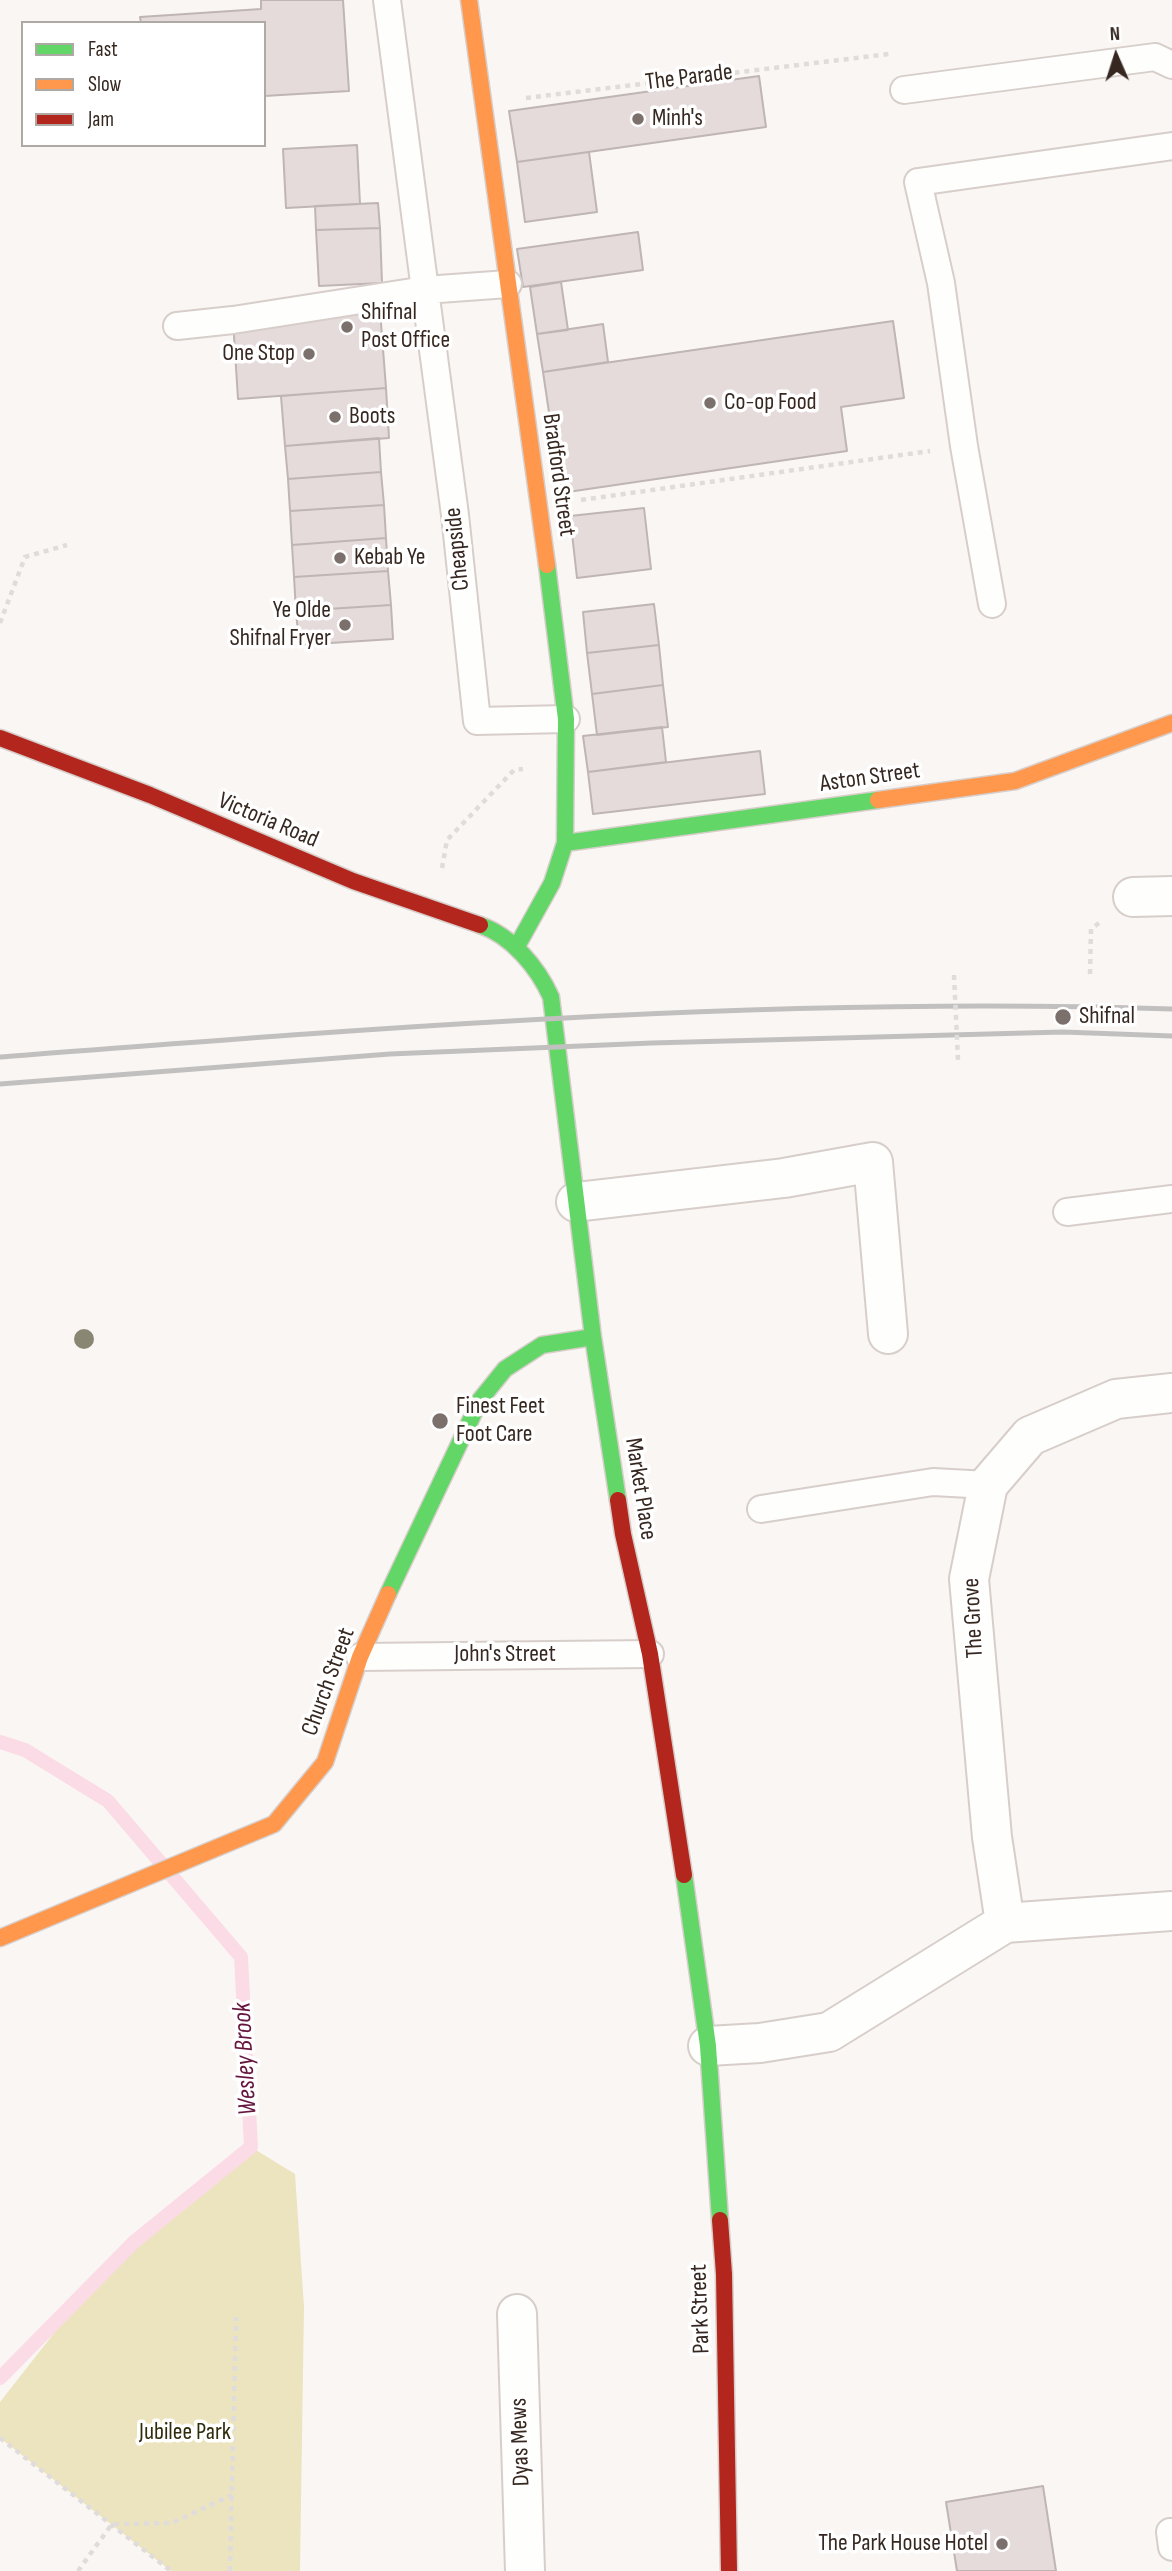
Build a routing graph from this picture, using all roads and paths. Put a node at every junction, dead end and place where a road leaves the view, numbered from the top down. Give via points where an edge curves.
1 (387, 0) edge
2 (469, 0) edge
3 (894, 53) dead end
4 (1172, 65) edge
5 (904, 90) dead end
6 (483, 103) junction
7 (1172, 146) edge
8 (508, 284) junction
9 (425, 289) junction
10 (177, 326) dead end
11 (964, 446) junction
12 (539, 506) junction
13 (68, 545) dead end
14 (992, 604) dead end
15 (0, 623) edge
16 (566, 719) junction
17 (1172, 723) edge
18 (0, 738) edge
19 (566, 767) junction
20 (565, 843) junction
21 (1172, 895) edge
22 (1133, 897) joint
23 (435, 911) junction
24 (516, 948) junction
25 (1090, 974) dead end
26 (954, 975) dead end
27 (958, 1060) dead end
28 (1172, 1199) edge
29 (576, 1202) junction
30 (1067, 1212) dead end
31 (888, 1334) dead end
32 (593, 1337) junction
33 (1172, 1394) edge
34 (988, 1485) junction
35 (761, 1509) dead end
36 (650, 1654) junction
37 (360, 1657) junction
38 (1172, 1911) edge
39 (1005, 1923) junction
40 (0, 1938) edge
41 (708, 2046) junction
42 (517, 2314) dead end
43 (236, 2317) dead end
44 (0, 2438) edge
45 (232, 2495) junction
46 (111, 2524) junction
47 (1172, 2532) edge
48 (1172, 2547) edge
49 (78, 2571) edge
50 (172, 2571) edge
51 (230, 2571) edge
52 (525, 2571) edge
53 (729, 2571) edge

1 - 9 lane, Cheapside
2 - 6 street, Bradford Street
3 - 6 path, The Parade
4 - 5 lane via 1155,57
6 - 8 street, Bradford Street
7 - 11 lane via 918,182 941,283
8 - 9 lane
8 - 12 street, Bradford Street
9 - 10 lane
9 - 16 lane, Cheapside via 477,721
11 - 12 path
11 - 14 lane
12 - 16 street, Bradford Street
13 - 15 path via 25,557
16 - 19 street, Bradford Street
17 - 20 street, Aston Street via 1015,781
18 - 23 street, Victoria Road
19 - 20 street, Bradford Street
19 - 23 path via 514,770 447,839
20 - 24 street, Bradford Street via 552,883
21 - 22 street
22 - 25 path via 1091,929
23 - 24 street, Victoria Road via 487,927
24 - 29 street, Market Place via 541,975 551,997
26 - 27 path, bridge
28 - 30 lane
29 - 31 street via 784,1178 873,1162
29 - 32 street, Market Place
32 - 36 street, Market Place via 623,1534
32 - 37 street, Church Street via 542,1345 505,1369 480,1400
33 - 34 street, The Grove via 1116,1399 1030,1436
34 - 35 lane via 933,1482
34 - 39 street, The Grove via 969,1579 992,1837
36 - 37 lane, John's Street
36 - 41 street, Market Place
37 - 40 street, Church Street via 324,1762 274,1824
38 - 39 street
39 - 41 street via 828,2032
41 - 53 street, Park Street via 724,2274
42 - 52 street, Dyas Mews
43 - 45 path
44 - 46 path
45 - 46 path via 172,2523
45 - 51 path
46 - 49 path
46 - 50 path
47 - 48 lane

